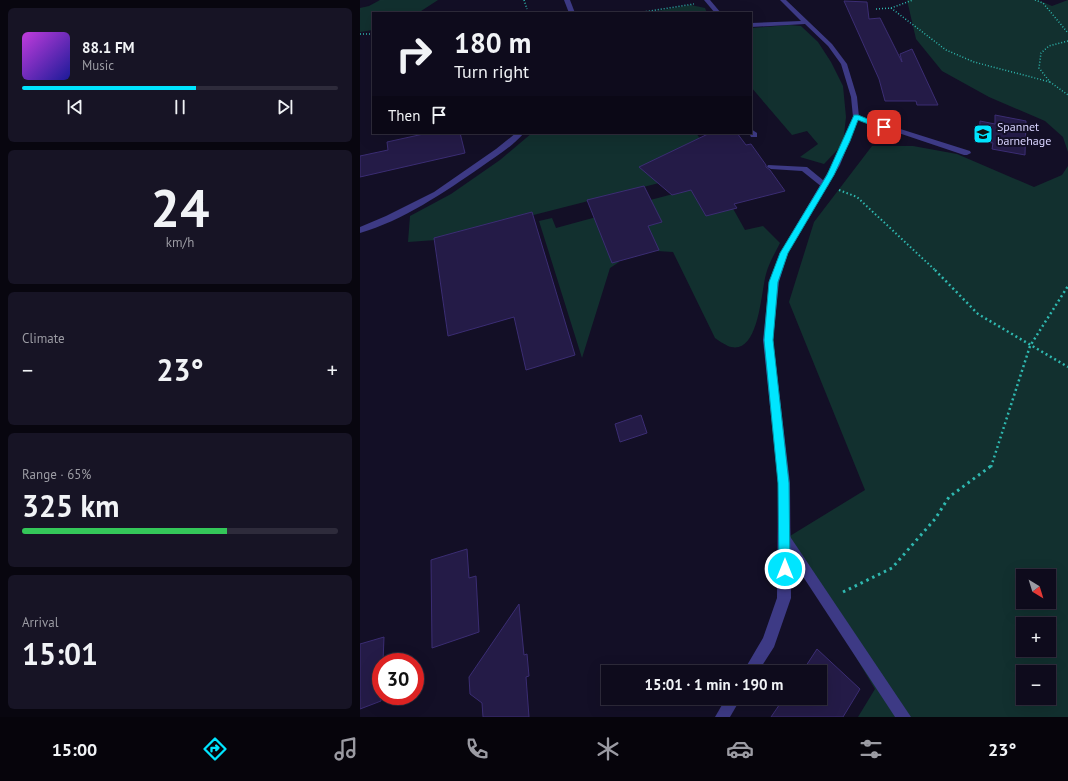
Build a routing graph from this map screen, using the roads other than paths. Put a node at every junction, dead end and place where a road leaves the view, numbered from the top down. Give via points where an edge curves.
1 (567, 0) edge
2 (707, 0) edge
3 (783, 0) edge
4 (572, 12) edge
5 (717, 12) edge
6 (806, 22) junction
7 (752, 25) edge
8 (856, 117) junction
9 (519, 134) edge
10 (967, 153) dead end
11 (771, 167) dead end
12 (825, 185) junction
13 (360, 230) edge
14 (785, 539) junction
15 (754, 665) edge
16 (730, 705) edge
17 (722, 717) edge
18 (904, 717) edge

1 - 4 street
2 - 5 street
3 - 6 street
6 - 7 street
6 - 8 street via 830,45 844,64 854,97
8 - 10 street
8 - 12 street
9 - 13 street via 437,194
11 - 12 street via 804,169
12 - 14 street via 784,253 774,282 768,340 784,483
14 - 15 street via 784,598 768,642
14 - 18 street
16 - 17 street

